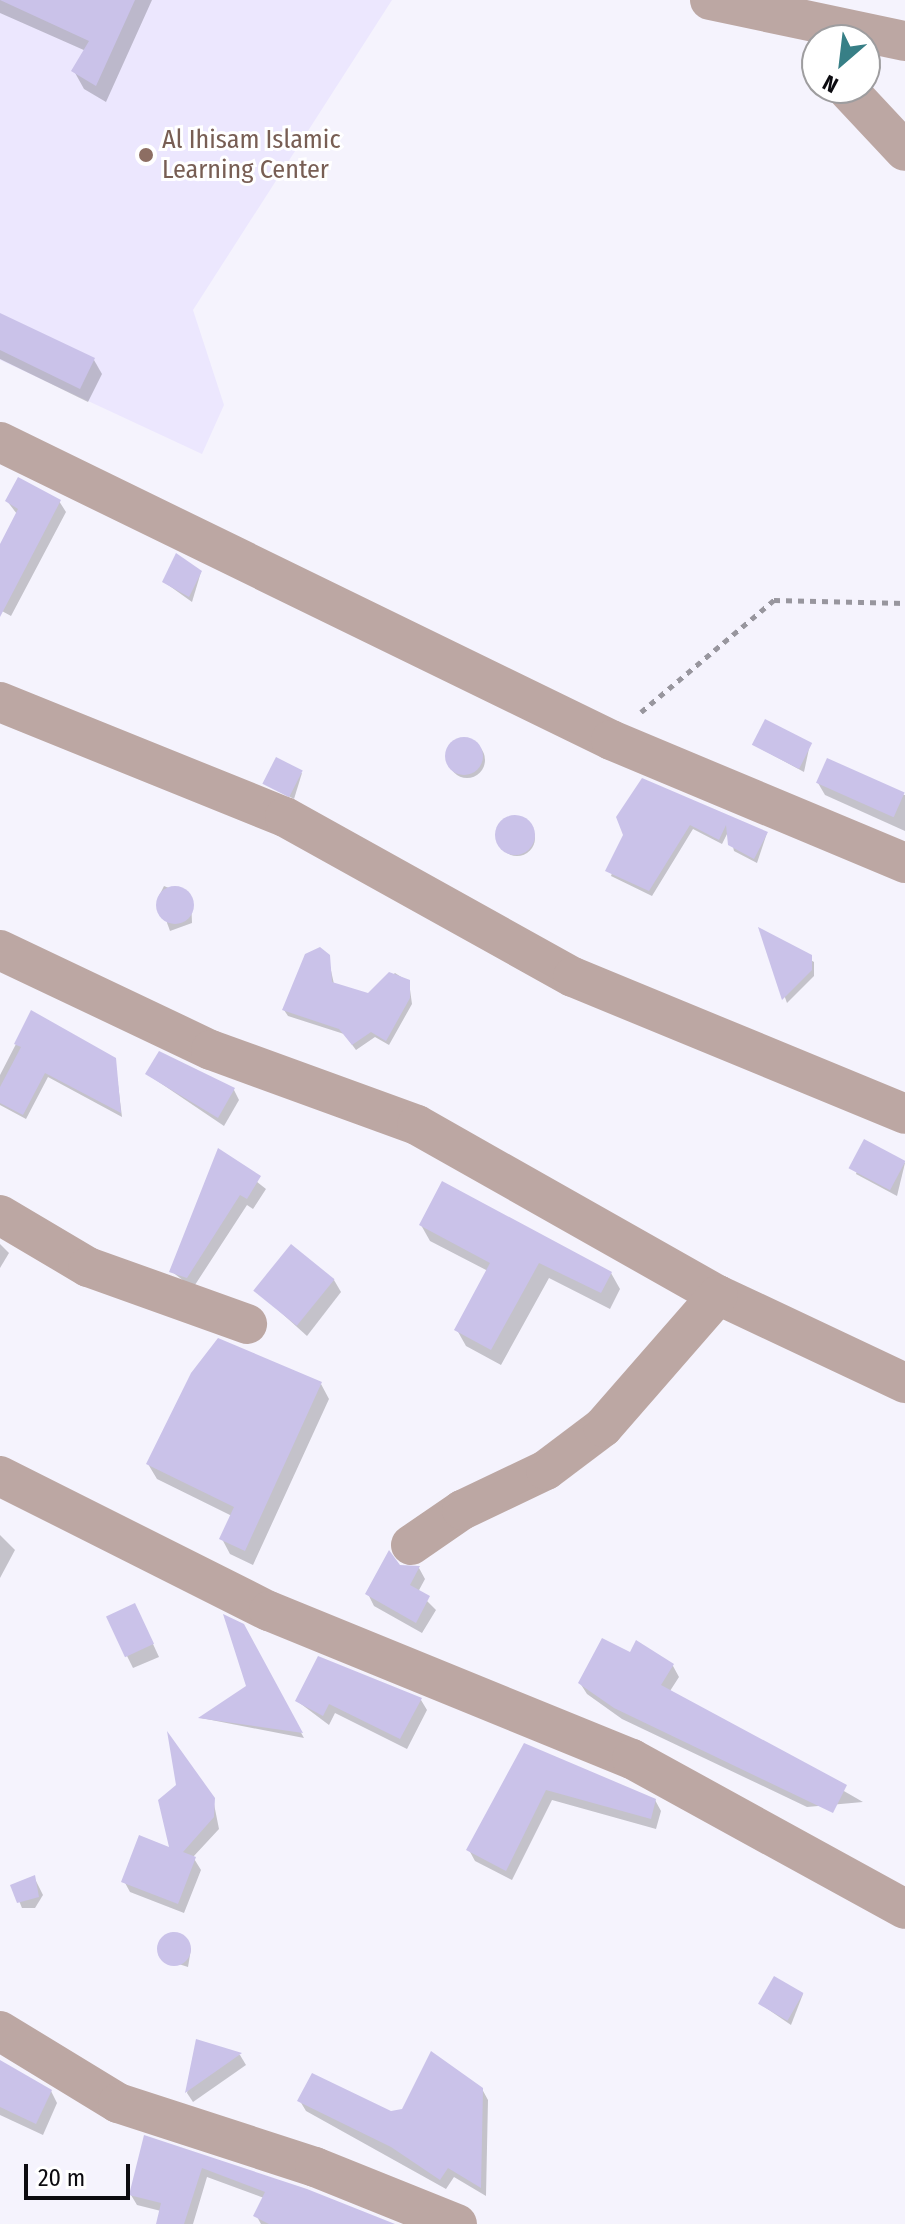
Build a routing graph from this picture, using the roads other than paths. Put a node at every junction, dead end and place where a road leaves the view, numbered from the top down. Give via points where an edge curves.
1 (710, 0) edge
2 (786, 18) junction
3 (801, 35) edge
4 (905, 41) edge
5 (861, 104) edge
6 (905, 151) edge
7 (0, 442) edge
8 (0, 702) edge
9 (905, 863) edge
10 (0, 950) edge
11 (905, 1114) edge
12 (0, 1215) edge
13 (718, 1295) junction
14 (247, 1324) dead end
15 (905, 1383) edge
16 (0, 1476) edge
17 (411, 1545) dead end
18 (905, 1909) edge
19 (0, 2031) edge
20 (457, 2224) edge

1 - 2 street
2 - 3 street
2 - 4 street
5 - 6 street
7 - 9 street via 611,740
8 - 11 street via 285,817 573,977
10 - 13 street via 211,1050 417,1125
12 - 14 street via 88,1267
13 - 15 street
13 - 17 street via 603,1427 546,1470 462,1510
16 - 18 street via 269,1611 632,1759
19 - 20 street via 118,2103 315,2167

